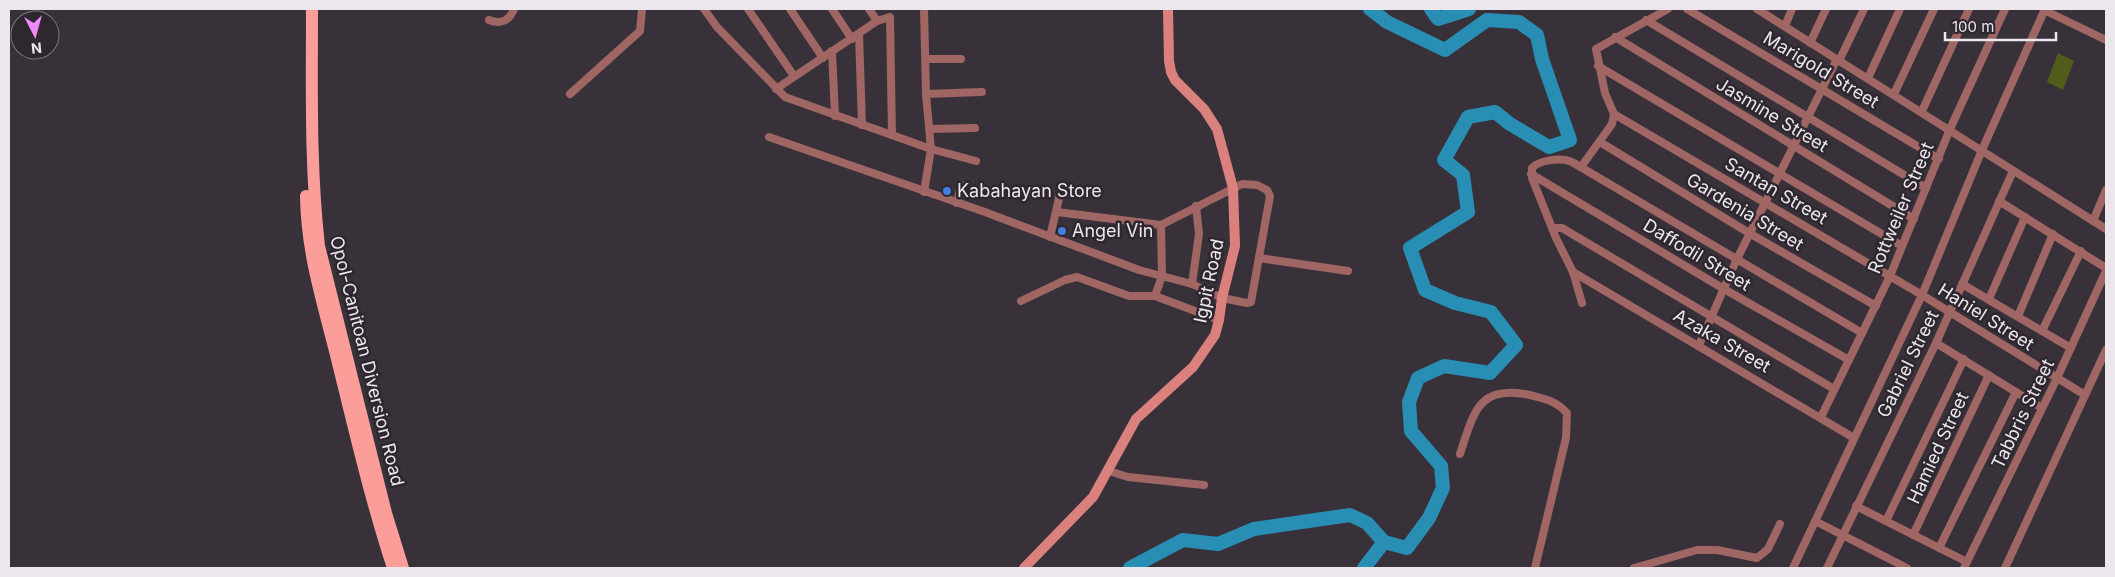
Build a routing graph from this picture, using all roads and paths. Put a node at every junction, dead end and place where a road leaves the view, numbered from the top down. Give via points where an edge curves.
1 (304, 9) edge
2 (312, 9) edge
3 (514, 9) edge
4 (642, 9) edge
5 (704, 9) edge
6 (748, 9) edge
7 (790, 9) edge
8 (832, 9) edge
9 (869, 9) edge
10 (924, 9) edge
11 (1168, 9) edge
12 (1668, 9) edge
13 (1687, 9) edge
14 (1759, 9) edge
15 (1792, 9) edge
16 (1826, 9) edge
17 (1864, 9) edge
18 (1900, 9) edge
19 (1934, 9) edge
20 (1969, 9) edge
21 (2005, 9) edge
22 (2044, 9) edge
23 (490, 20) dead end
24 (1646, 20) junction
25 (877, 21) junction
26 (1785, 26) junction
27 (859, 34) junction
28 (1615, 37) junction
29 (852, 39) junction
30 (2106, 40) edge
31 (1810, 43) junction
32 (832, 51) junction
33 (823, 58) junction
34 (926, 59) junction
35 (961, 59) dead end
36 (1838, 60) junction
37 (1598, 66) junction
38 (794, 76) junction
39 (1868, 78) junction
40 (1823, 88) junction
41 (776, 89) junction
42 (982, 92) dead end
43 (570, 94) dead end
44 (926, 94) junction
45 (1894, 94) junction
46 (1922, 111) junction
47 (1614, 114) junction
48 (835, 116) junction
49 (1809, 117) junction
50 (862, 125) junction
51 (975, 128) dead end
52 (930, 129) junction
53 (1950, 129) junction
54 (892, 135) junction
55 (769, 137) dead end
56 (1600, 142) junction
57 (1794, 146) junction
58 (931, 149) junction
59 (1982, 150) junction
60 (1939, 159) junction
61 (976, 161) dead end
62 (1581, 167) junction
63 (2012, 171) junction
64 (1780, 173) junction
65 (1531, 174) junction
66 (961, 185) dead end
67 (1233, 188) junction
68 (1926, 188) junction
69 (2106, 190) edge
70 (924, 192) junction
71 (1060, 194) dead end
72 (1999, 201) junction
73 (1765, 202) junction
74 (956, 203) junction
75 (1196, 206) junction
76 (1057, 212) junction
77 (2026, 217) junction
78 (1914, 219) junction
79 (2093, 221) junction
80 (1160, 225) junction
81 (1553, 228) junction
82 (2106, 229) edge
83 (1750, 233) junction
84 (2053, 234) junction
85 (1050, 236) junction
86 (1902, 246) junction
87 (2081, 251) junction
88 (1260, 258) junction
89 (1736, 260) junction
90 (2106, 270) edge
91 (1348, 271) dead end
92 (1573, 272) junction
93 (1162, 276) junction
94 (1890, 276) junction
95 (1192, 284) junction
96 (1962, 284) junction
97 (1724, 289) junction
98 (1922, 295) junction
99 (1154, 296) junction
100 (1222, 298) junction
101 (1990, 299) junction
102 (1021, 301) dead end
103 (1582, 303) dead end
104 (1876, 306) junction
105 (1950, 313) junction
106 (2018, 316) junction
107 (1712, 318) junction
108 (1220, 320) junction
109 (2042, 331) junction
110 (1862, 333) junction
111 (1936, 343) junction
112 (1698, 345) junction
113 (2071, 348) junction
114 (2106, 350) edge
115 (1964, 359) junction
116 (1849, 360) junction
117 (1989, 375) junction
118 (2057, 378) junction
119 (1834, 389) junction
120 (2016, 392) junction
121 (2085, 395) junction
122 (2042, 408) junction
123 (1821, 417) junction
124 (1854, 438) junction
125 (1460, 454) dead end
126 (1109, 471) junction
127 (1204, 485) dead end
128 (1856, 506) junction
129 (1815, 521) junction
130 (1886, 521) junction
131 (1780, 524) dead end
132 (1913, 535) junction
133 (1842, 536) junction
134 (1939, 548) junction
135 (1966, 565) edge
136 (1829, 567) edge
137 (393, 568) edge
138 (403, 568) edge
139 (1024, 568) edge
140 (1535, 568) edge
141 (1634, 568) edge
142 (1793, 568) edge
143 (1907, 568) edge
144 (2005, 568) edge

1 - 137 main road, Opol-Canitoan Diversion Road via 306,217 310,248 321,306 376,516
2 - 138 main road, Opol-Canitoan Diversion Road via 312,133 319,246 383,503
3 - 23 street via 502,22
4 - 43 street via 640,31
5 - 41 street
6 - 38 street
7 - 33 street
8 - 29 street
9 - 25 street
10 - 34 street
11 - 67 street, Igpit Road via 1171,72 1217,129
12 - 24 street
13 - 40 street, Marigold Street
14 - 26 street
15 - 26 street
16 - 31 street
17 - 36 street
18 - 39 street
19 - 45 street
20 - 46 street
21 - 53 street, Rottweiler Street
22 - 30 street
22 - 59 street
24 - 28 street
24 - 49 street
25 - 27 street
25 - 54 street via 891,19
26 - 31 street
27 - 29 street
27 - 50 street
28 - 37 street via 1596,49
28 - 57 street, Jasmine Street
29 - 32 street
31 - 36 street
32 - 33 street
32 - 48 street
33 - 38 street
34 - 35 street
34 - 44 street
36 - 39 street
36 - 40 street
37 - 47 street
37 - 64 street
38 - 41 street
39 - 45 street
40 - 49 street
40 - 60 street, Marigold Street
41 - 48 street via 785,97
42 - 44 street
44 - 52 street
45 - 46 street
46 - 53 street
47 - 56 street via 1612,124
47 - 73 street, Santan Street
48 - 50 street
49 - 57 street
49 - 68 street
50 - 54 street
51 - 52 street
52 - 58 street
53 - 59 street
53 - 60 street, Rottweiler Street
54 - 58 street
55 - 70 street
56 - 62 street
56 - 83 street, Gardenia Street
57 - 64 street
57 - 78 street, Jasmine Street
58 - 61 street
58 - 70 street
59 - 63 street
59 - 98 street
60 - 68 street, Rottweiler Street
62 - 65 street via 1561,159 1534,166
62 - 89 street
63 - 72 street, Gabriel Street
63 - 79 street
64 - 73 street
64 - 86 street
65 - 81 street
65 - 97 street, Daffodil Street
66 - 74 street
67 - 75 street
67 - 88 street via 1247,184 1270,193
67 - 100 street, Igpit Road via 1235,246
68 - 78 street, Rottweiler Street
69 - 79 street
70 - 74 street
71 - 76 street
72 - 77 street
72 - 96 street, Gabriel Street
73 - 83 street
73 - 94 street, Santan Street
74 - 85 street
75 - 80 street
75 - 95 street via 1198,234
76 - 80 street
76 - 85 street
77 - 84 street
77 - 101 street
78 - 86 street, Rottweiler Street
79 - 82 street
80 - 93 street
81 - 92 street
81 - 107 street via 1562,228
83 - 89 street
83 - 104 street, Gardenia Street
84 - 87 street
84 - 106 street
85 - 93 street
86 - 94 street, Rottweiler Street
87 - 90 street
87 - 109 street
88 - 91 street
88 - 100 street via 1251,302
89 - 97 street
89 - 110 street
90 - 113 street, Tabbris Street
92 - 103 street
92 - 112 street, Azaka Street
93 - 95 street
93 - 99 street
94 - 98 street, Santan Street
94 - 104 street, Rottweiler Street
95 - 100 street
96 - 101 street
96 - 105 street, Gabriel Street
97 - 107 street
97 - 116 street, Daffodil Street
98 - 105 street, Haniel Street
98 - 124 street
99 - 102 street via 1130,296 1077,277
99 - 108 street
100 - 108 street, Igpit Road
101 - 106 street
104 - 110 street, Rottweiler Street
105 - 111 street, Gabriel Street
105 - 118 street, Haniel Street
106 - 109 street
107 - 112 street
107 - 119 street
108 - 126 street, Igpit Road via 1215,334 1193,366 1136,420
109 - 113 street
110 - 116 street, Rottweiler Street
111 - 115 street
111 - 128 street, Gabriel Street
112 - 123 street, Azaka Street
113 - 118 street, Tabbris Street
114 - 121 street
115 - 117 street
115 - 130 street
116 - 119 street, Rottweiler Street
117 - 120 street
117 - 132 street, Hamied Street
118 - 121 street, Haniel Street
118 - 122 street, Tabbris Street
119 - 123 street, Rottweiler Street
120 - 122 street
120 - 134 street
121 - 144 street
122 - 135 street, Tabbris Street
123 - 124 street, Azaka Street
124 - 129 street
125 - 140 street via 1473,416 1486,399 1498,393 1516,392 1552,400 1567,414 1566,438
126 - 127 street via 1128,477
126 - 139 street, Igpit Road via 1094,498
128 - 130 street
128 - 133 street, Gabriel Street
129 - 133 street
129 - 142 street
130 - 132 street
131 - 141 street via 1768,549 1758,558 1717,550 1697,550
132 - 134 street
133 - 136 street, Gabriel Street
133 - 143 street
134 - 135 street

